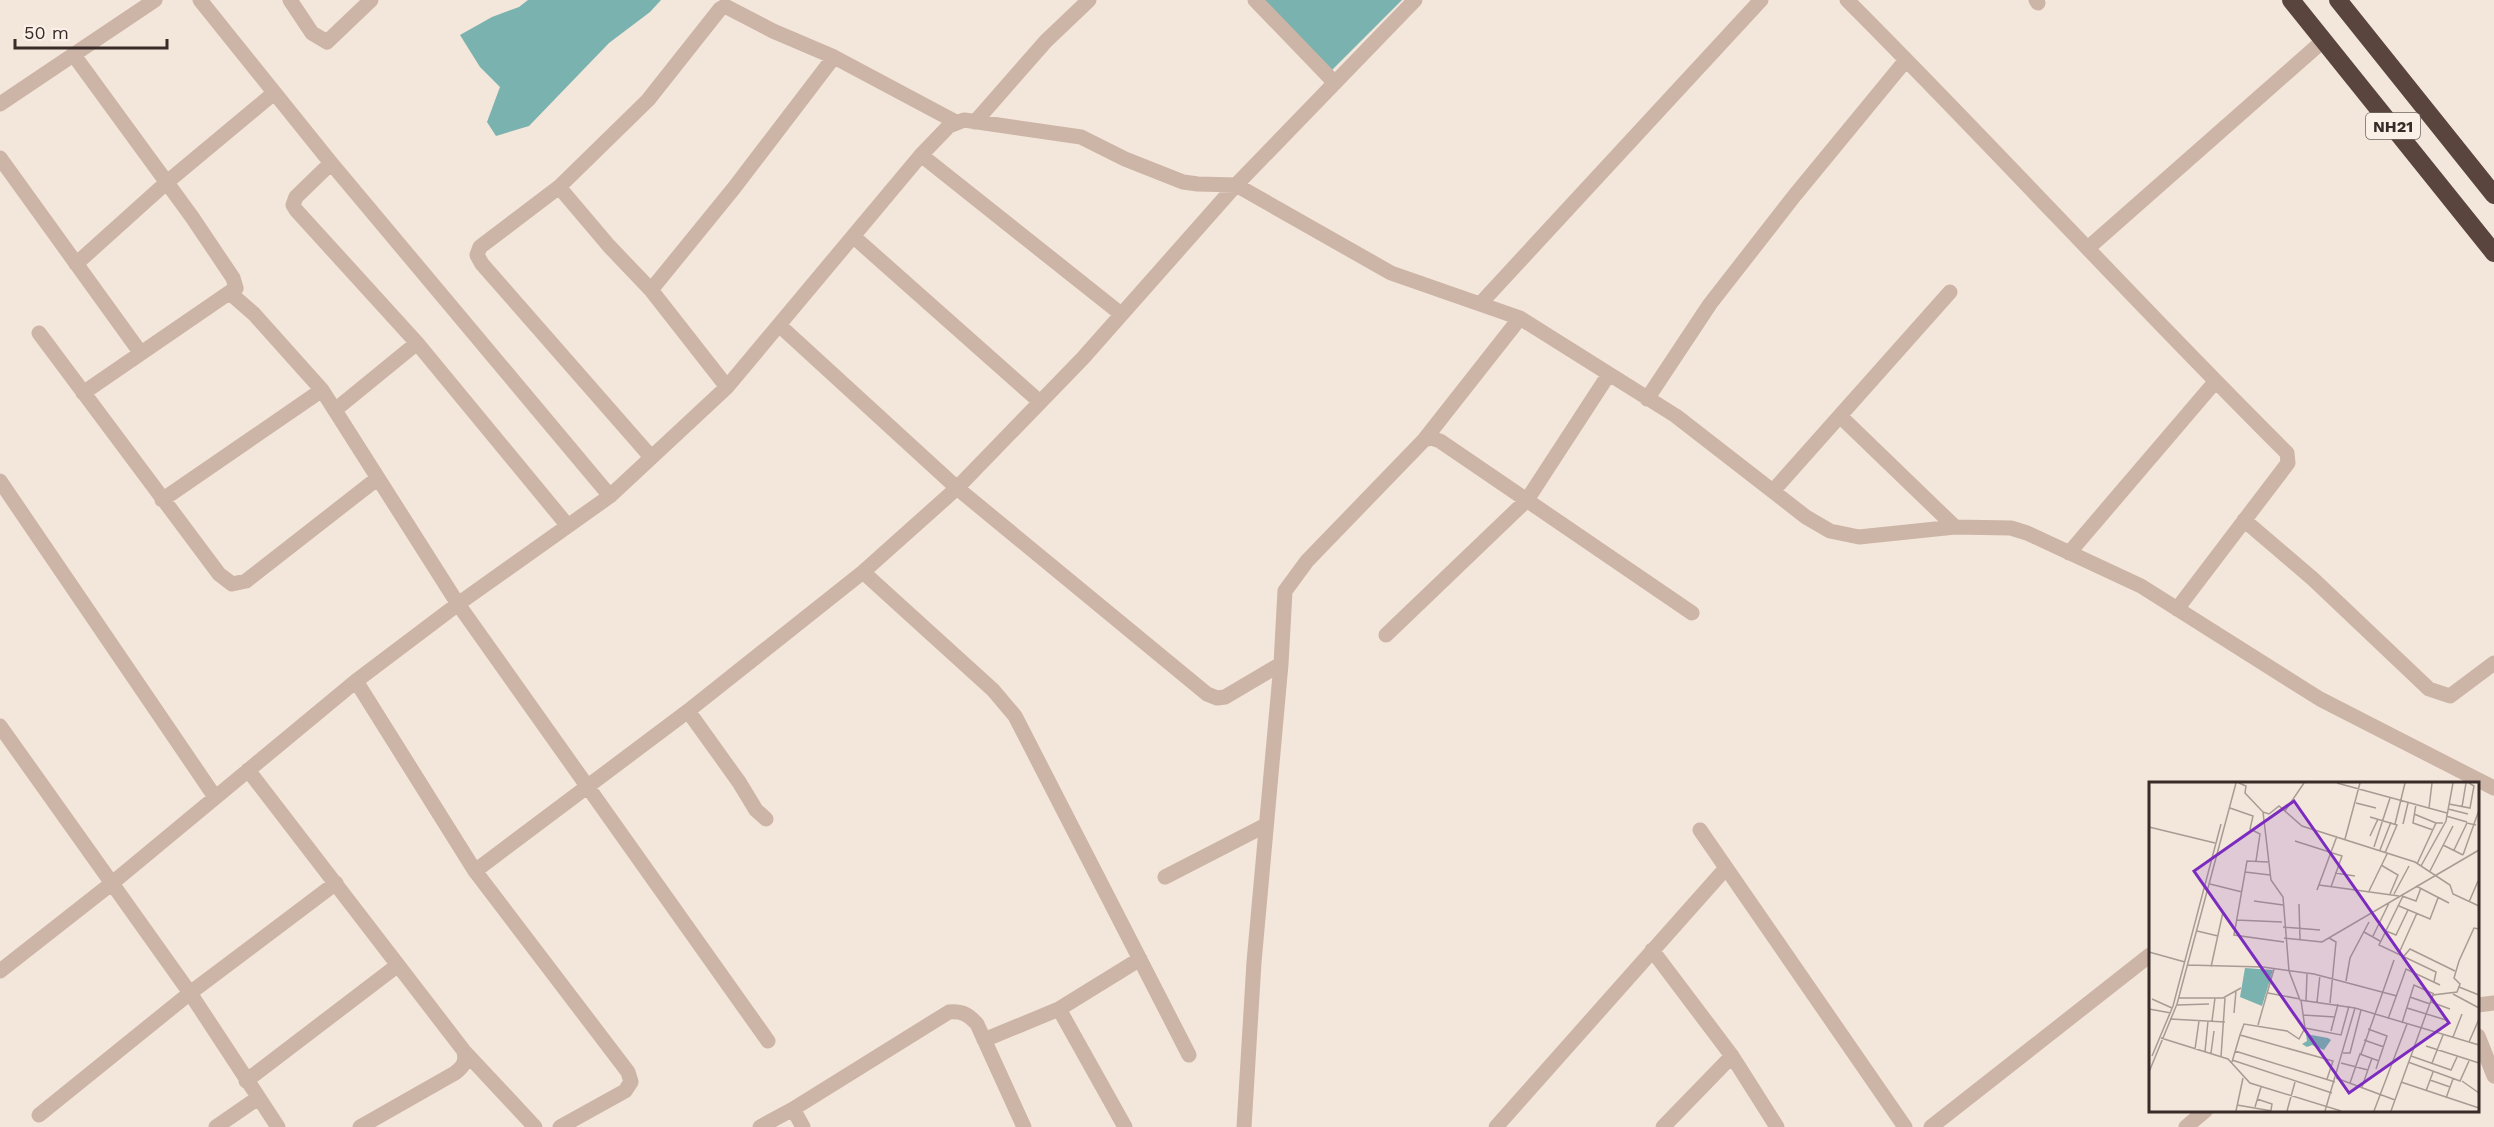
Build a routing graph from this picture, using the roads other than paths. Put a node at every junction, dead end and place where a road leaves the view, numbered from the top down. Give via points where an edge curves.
1 (155, 0) edge
2 (200, 0) edge
3 (290, 0) edge
4 (371, 0) edge
5 (1089, 0) edge
6 (1255, 0) edge
7 (1415, 0) edge
8 (1761, 0) edge
9 (1847, 0) edge
10 (2291, 0) edge
11 (2338, 0) edge
12 (716, 4) edge
13 (2324, 40) junction
14 (74, 54) junction
15 (834, 57) junction
16 (1906, 60) junction
17 (1335, 83) junction
18 (274, 93) junction
19 (0, 104) edge
20 (956, 122) junction
21 (975, 122) junction
22 (921, 155) junction
23 (0, 158) edge
24 (331, 163) junction
25 (166, 183) junction
26 (1236, 185) junction
27 (559, 186) junction
28 (2494, 195) edge
29 (854, 237) junction
30 (2088, 248) junction
31 (2494, 253) edge
32 (76, 264) junction
33 (651, 290) junction
34 (1950, 292) dead end
35 (230, 293) junction
36 (1480, 304) junction
37 (1121, 314) junction
38 (1520, 318) junction
39 (780, 325) junction
40 (39, 333) dead end
41 (417, 343) junction
42 (140, 352) junction
43 (1609, 374) junction
44 (2215, 381) junction
45 (727, 387) junction
46 (322, 390) junction
47 (83, 393) junction
48 (1647, 399) junction
49 (1040, 402) junction
50 (335, 410) junction
51 (1840, 416) junction
52 (1424, 440) junction
53 (651, 457) junction
54 (378, 478) junction
55 (0, 481) edge
56 (957, 488) junction
57 (1773, 491) junction
58 (610, 496) junction
59 (162, 500) junction
60 (1527, 500) junction
61 (2244, 520) junction
62 (568, 525) junction
63 (1955, 527) junction
64 (2069, 553) junction
65 (862, 572) junction
66 (458, 604) junction
67 (2177, 609) junction
68 (1692, 613) dead end
69 (1386, 635) dead end
70 (2494, 663) edge
71 (1281, 664) junction
72 (356, 681) junction
73 (688, 711) junction
74 (0, 726) edge
75 (248, 770) junction
76 (588, 786) junction
77 (2494, 788) edge
78 (216, 797) junction
79 (766, 819) dead end
80 (1266, 825) junction
81 (1700, 830) dead end
82 (1726, 868) junction
83 (475, 871) junction
84 (1165, 877) dead end
85 (336, 883) junction
86 (111, 884) junction
87 (1652, 950) junction
88 (2149, 957) edge
89 (1140, 959) junction
90 (398, 964) junction
91 (0, 971) edge
92 (189, 993) junction
93 (2494, 1003) edge
94 (2479, 1005) edge
95 (1059, 1009) junction
96 (2479, 1038) edge
97 (984, 1040) junction
98 (768, 1041) dead end
99 (464, 1051) junction
100 (1190, 1054) dead end
101 (1732, 1056) junction
102 (2494, 1076) edge
103 (246, 1082) junction
104 (258, 1098) junction
105 (793, 1109) junction
106 (2204, 1112) edge
107 (39, 1115) dead end
108 (216, 1127) edge
109 (278, 1127) edge
110 (360, 1127) edge
111 (535, 1127) edge
112 (560, 1127) edge
113 (760, 1127) edge
114 (803, 1127) edge
115 (1024, 1127) edge
116 (1125, 1127) edge
117 (1244, 1127) edge
118 (1496, 1127) edge
119 (1664, 1127) edge
120 (1778, 1127) edge
121 (1905, 1127) edge
122 (1931, 1127) edge
123 (2186, 1127) edge

1 - 14 street
2 - 18 street
3 - 4 street via 312,33 327,42
5 - 21 street via 1046,41
6 - 17 street
7 - 17 street
8 - 36 street
9 - 16 street
10 - 13 highway, NH21
11 - 28 highway, NH21
12 - 15 street
12 - 27 street via 648,99
13 - 30 street
13 - 31 highway, NH21
14 - 19 street
14 - 25 street
15 - 20 street
15 - 33 street
16 - 30 street
16 - 48 street via 1710,304
17 - 26 street
18 - 24 street
18 - 25 street
20 - 21 street
20 - 22 street
21 - 26 street via 1081,137 1183,182
22 - 29 street
22 - 37 street
23 - 32 street
24 - 41 street via 296,196 293,205
24 - 58 street
25 - 32 street
25 - 35 street via 232,278 236,288
26 - 36 street via 1391,273
26 - 37 street
27 - 33 street
27 - 53 street via 480,247 477,255
29 - 39 street
29 - 49 street
30 - 44 street
32 - 42 street
33 - 45 street
34 - 51 street
35 - 42 street
35 - 46 street
36 - 38 street
37 - 49 street
38 - 43 street
38 - 52 street
39 - 45 street
39 - 56 street
40 - 47 street
41 - 50 street
41 - 62 street
42 - 47 street
43 - 48 street
43 - 60 street
44 - 61 street via 2289,458
44 - 64 street
45 - 53 street
46 - 50 street
46 - 59 street
47 - 59 street
48 - 57 street via 1676,416
49 - 56 street
50 - 54 street
51 - 57 street
51 - 63 street
52 - 60 street via 1440,441
52 - 71 street via 1288,583
53 - 58 street
54 - 59 street via 240,583 232,584 219,574
54 - 66 street
55 - 78 street
56 - 65 street
56 - 71 street via 1207,694 1225,697
57 - 63 street via 1830,531 1858,537
58 - 62 street
60 - 68 street
60 - 69 street
61 - 67 street
61 - 70 street via 2429,689 2450,696
62 - 66 street
63 - 64 street via 2011,528
64 - 67 street via 2141,586
65 - 73 street
65 - 89 street via 993,690 1015,716
66 - 72 street
66 - 76 street
67 - 77 street via 2320,699
71 - 80 street
72 - 75 street
72 - 83 street
73 - 76 street
73 - 79 street
74 - 86 street
75 - 78 street
75 - 85 street
76 - 83 street
76 - 98 street
78 - 86 street
80 - 84 street
80 - 117 street
81 - 82 street
82 - 87 street
82 - 121 street
83 - 112 street via 628,1072 631,1082 625,1091
85 - 90 street
85 - 92 street
86 - 91 street
86 - 92 street
87 - 101 street
87 - 118 street
88 - 122 street
89 - 95 street
89 - 100 street
90 - 99 street
90 - 103 street
92 - 103 street
92 - 107 street
93 - 94 street
95 - 97 street
95 - 116 street
96 - 102 street
97 - 105 street via 970,1016 960,1011 949,1012
97 - 115 street
99 - 110 street via 464,1066 455,1073
99 - 111 street
101 - 119 street
101 - 120 street
103 - 104 street
104 - 108 street
104 - 109 street
105 - 113 street
105 - 114 street
106 - 123 street

